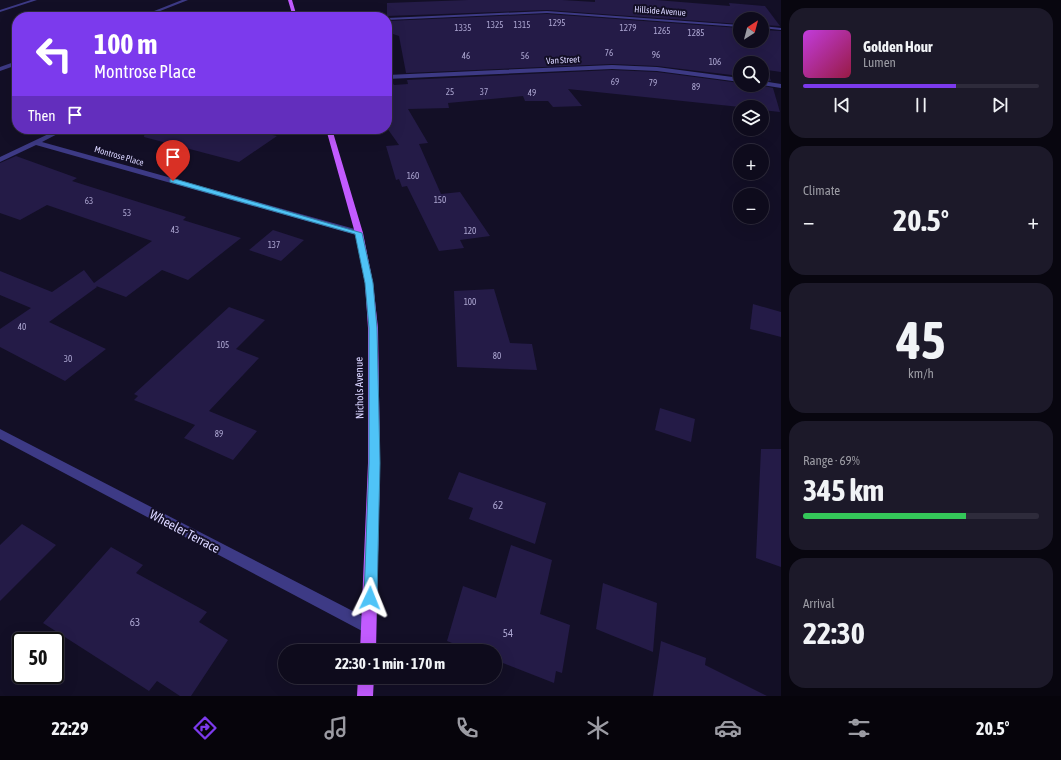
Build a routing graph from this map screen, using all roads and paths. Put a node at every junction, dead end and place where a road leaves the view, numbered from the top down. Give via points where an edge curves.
1 (35, 0) edge
2 (186, 0) edge
3 (290, 0) edge
4 (0, 11) edge
5 (154, 12) edge
6 (294, 12) edge
7 (392, 19) edge
8 (733, 25) edge
9 (769, 28) edge
10 (781, 29) edge
11 (12, 65) edge
12 (0, 69) edge
13 (392, 77) edge
14 (733, 79) edge
15 (769, 84) edge
16 (781, 86) edge
17 (54, 134) edge
18 (330, 134) edge
19 (37, 142) junction
20 (0, 160) edge
21 (359, 233) junction
22 (0, 434) edge
23 (369, 628) junction
24 (368, 644) edge
25 (366, 684) edge
26 (365, 696) edge

1 - 4 street
2 - 5 street
3 - 6 main road
7 - 8 street, Hillside Avenue via 547,12
9 - 10 street
11 - 12 street
13 - 14 street, Van Street via 612,67 657,69
15 - 16 street
17 - 19 street
18 - 21 main road, Nichols Avenue
19 - 20 street
19 - 21 street, Montrose Place
21 - 23 main road, Nichols Avenue via 369,283 373,328 374,463
22 - 23 street, Wheeler Terrace
23 - 24 main road, Nichols Avenue
25 - 26 main road

